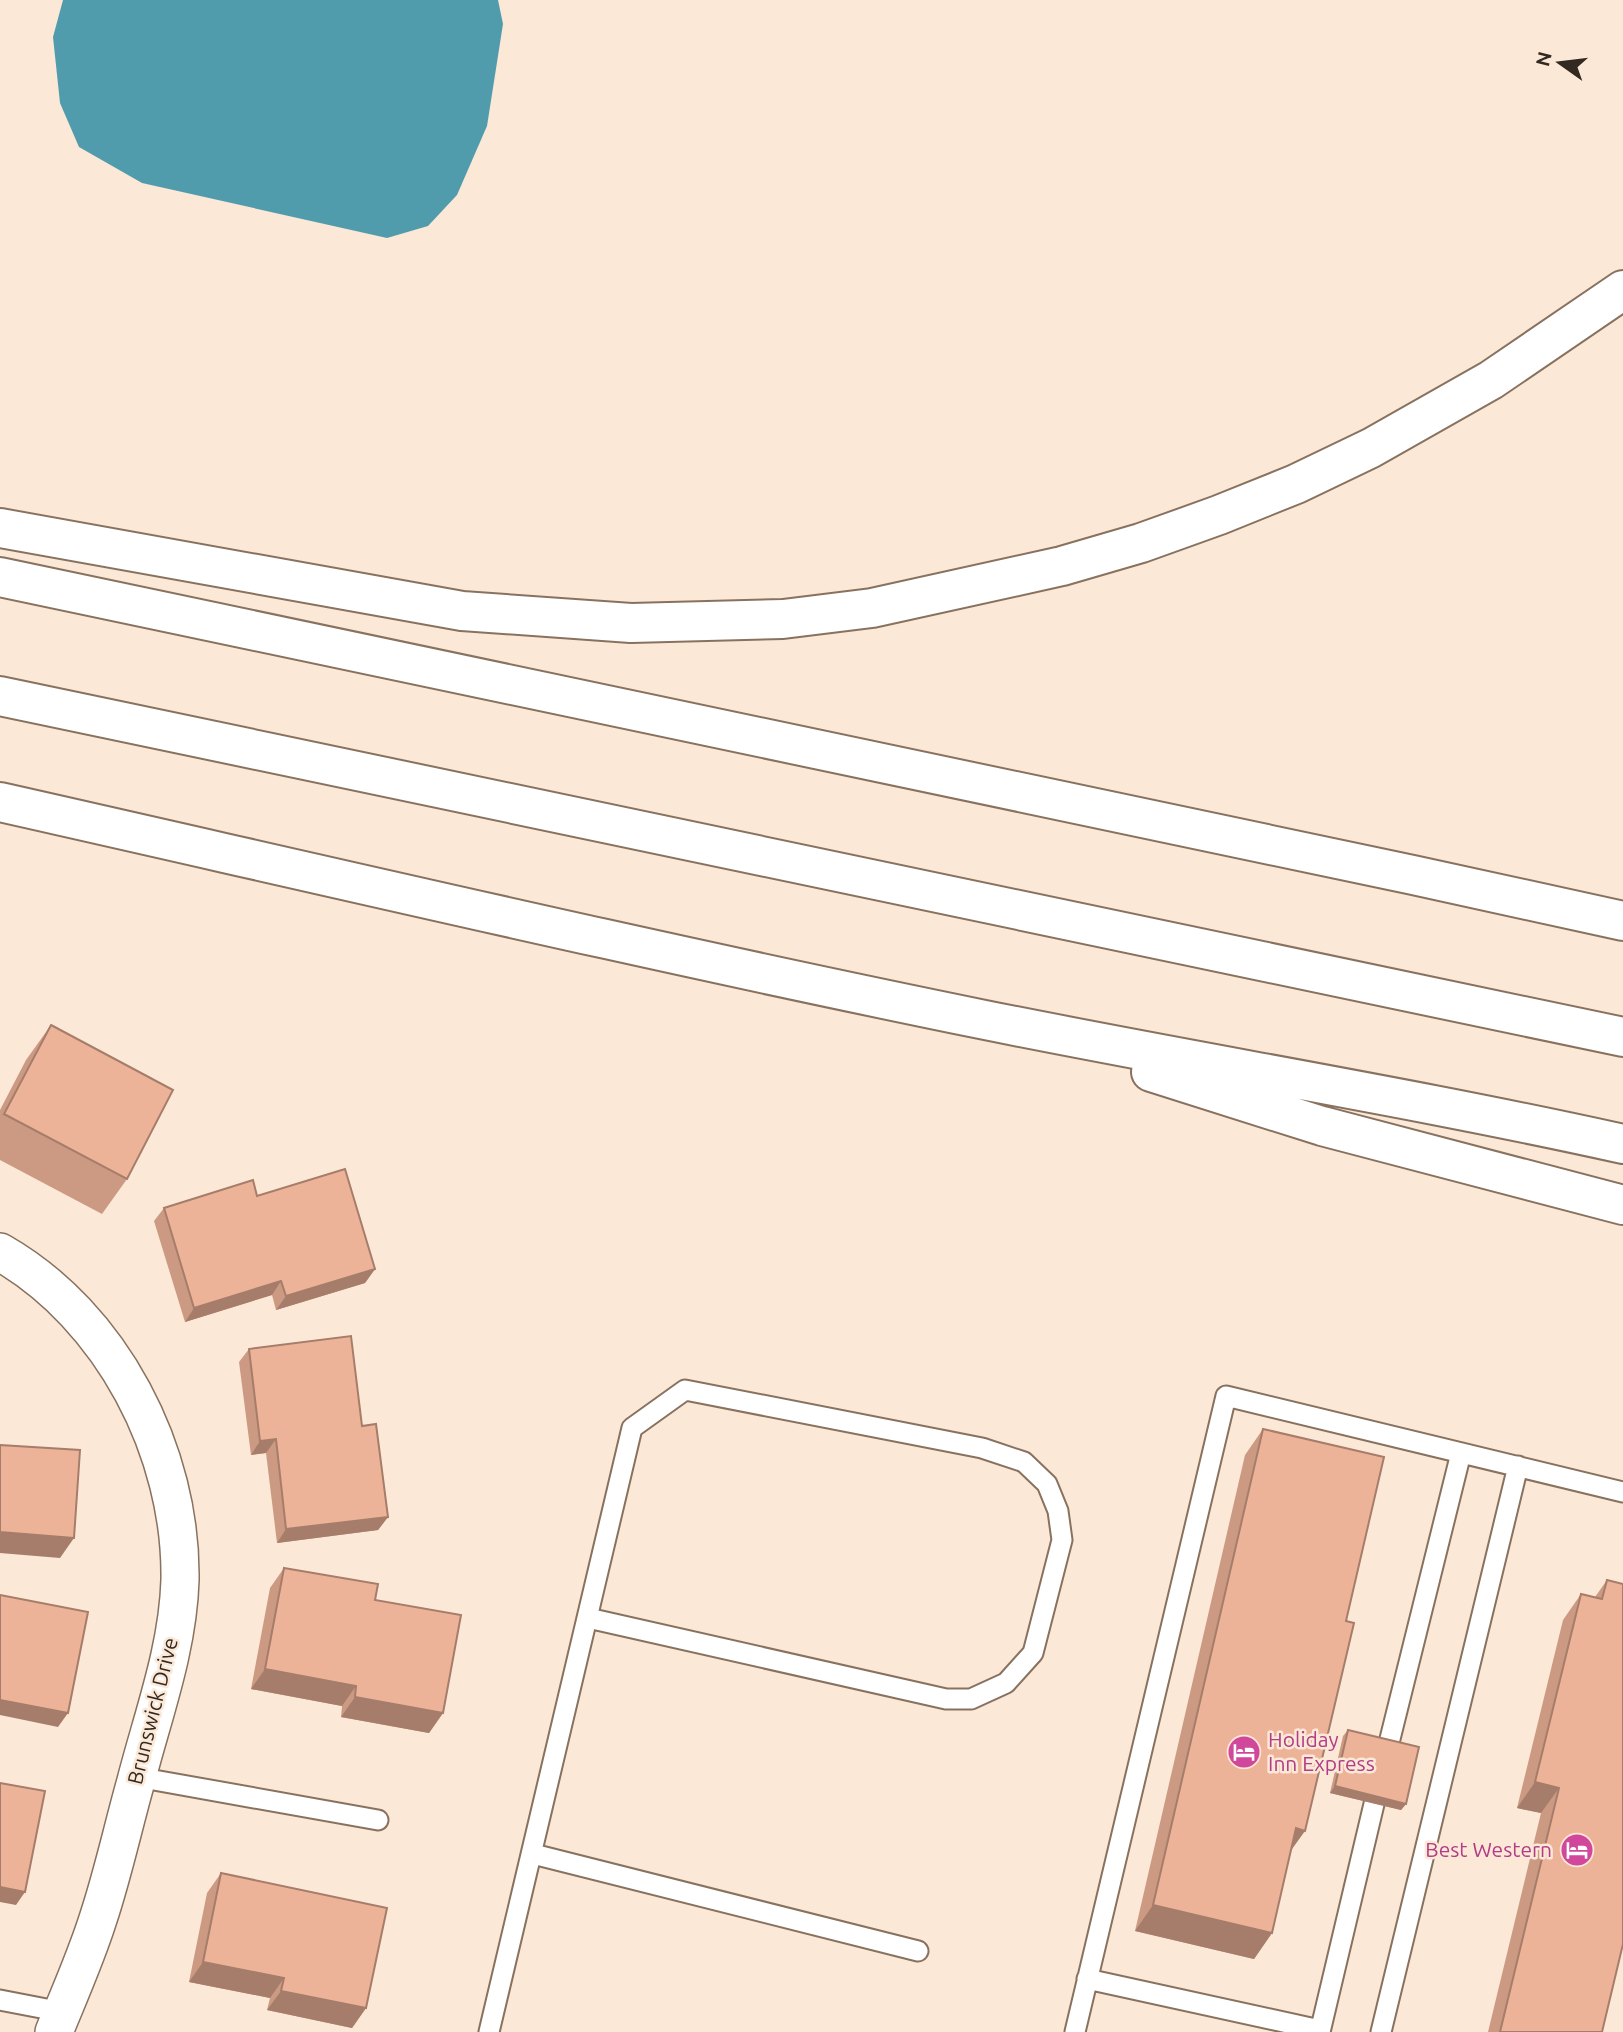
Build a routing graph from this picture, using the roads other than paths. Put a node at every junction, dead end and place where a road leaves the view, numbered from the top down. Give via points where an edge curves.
1 (1623, 290) edge
2 (0, 528) edge
3 (0, 577) edge
4 (0, 696) edge
5 (0, 802) edge
6 (1623, 921) edge
7 (986, 1020) junction
8 (1623, 1037) edge
9 (1623, 1144) edge
10 (1623, 1205) edge
11 (0, 1252) edge
12 (1461, 1453) junction
13 (1518, 1466) junction
14 (1623, 1492) edge
15 (588, 1618) junction
16 (1388, 1747) edge
17 (137, 1777) junction
18 (1374, 1804) edge
19 (378, 1820) dead end
20 (533, 1854) junction
21 (918, 1951) dead end
22 (1087, 1979) junction
23 (0, 2000) edge
24 (58, 2022) edge
25 (1320, 2031) edge
26 (489, 2032) edge
27 (1075, 2032) edge
28 (1381, 2032) edge

1 - 2 highway via 1491,380 1296,484 1142,543 1062,566 872,608 783,619 631,623 462,611
3 - 6 highway
4 - 8 highway
5 - 7 highway
7 - 9 highway via 1475,1111
7 - 10 highway via 1322,1126
11 - 17 street, Brunswick Drive via 49,1287 119,1368 145,1417 174,1504 180,1582 173,1647
12 - 13 lane
12 - 16 lane
12 - 22 lane via 1226,1396
13 - 14 lane
13 - 28 lane
15 - 15 lane via 632,1428 685,1390 982,1448 1024,1462 1047,1484 1058,1511 1062,1539 1033,1653 1006,1683 971,1699 946,1699
15 - 20 lane
17 - 19 lane
17 - 24 street, Brunswick Drive via 98,1920
18 - 25 lane
20 - 21 lane
20 - 26 lane
22 - 25 lane
22 - 27 lane
23 - 24 lane

